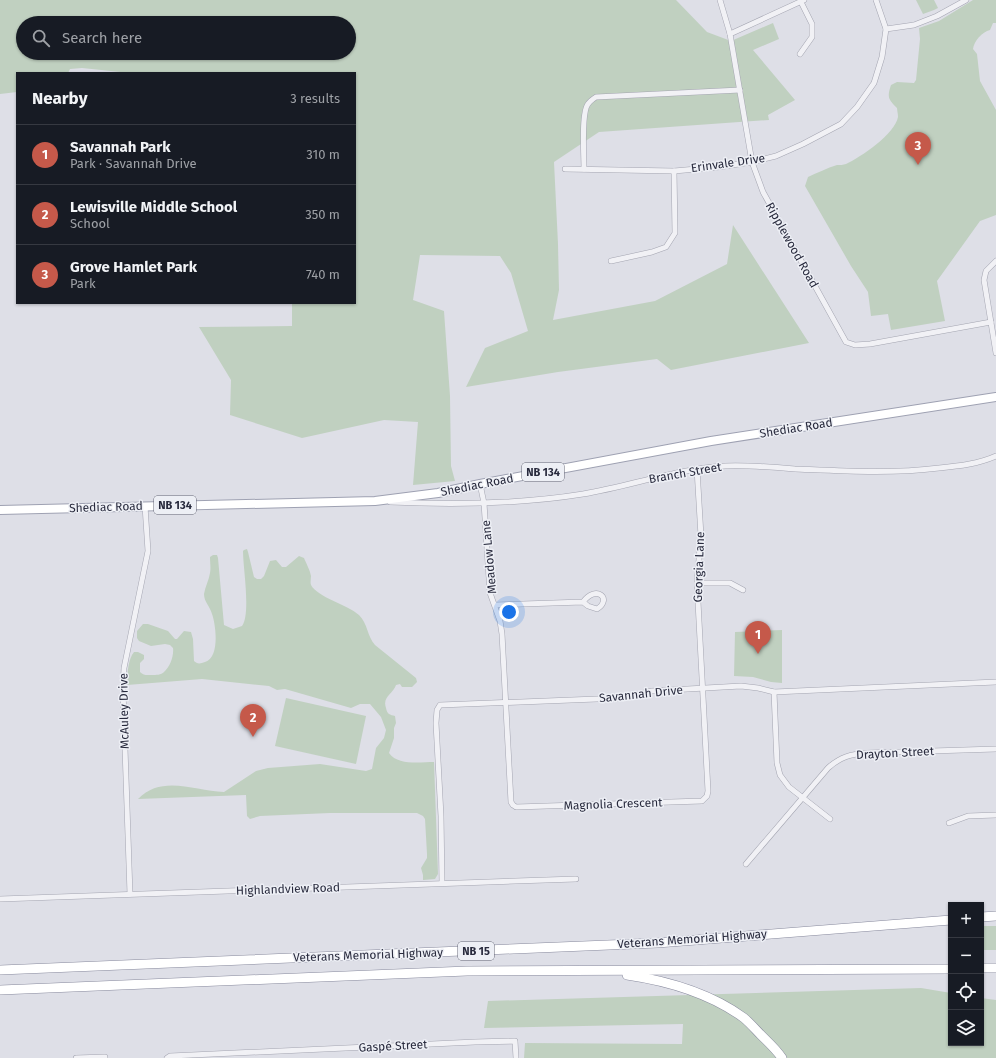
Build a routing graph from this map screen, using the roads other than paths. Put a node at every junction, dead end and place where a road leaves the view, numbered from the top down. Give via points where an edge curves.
1 (720, 0) edge
2 (876, 0) edge
3 (966, 0) edge
4 (802, 1) edge
5 (886, 28) junction
6 (730, 34) junction
7 (800, 54) dead end
8 (740, 90) junction
9 (752, 162) junction
10 (564, 169) dead end
11 (584, 169) junction
12 (674, 171) junction
13 (611, 261) dead end
14 (996, 261) edge
15 (991, 322) junction
16 (996, 353) edge
17 (996, 397) edge
18 (996, 456) edge
19 (697, 469) junction
20 (480, 484) junction
21 (375, 501) junction
22 (484, 503) junction
23 (145, 506) junction
24 (0, 510) edge
25 (696, 583) junction
26 (743, 590) dead end
27 (584, 602) dead end
28 (495, 605) junction
29 (996, 682) edge
30 (702, 688) junction
31 (774, 692) junction
32 (505, 702) junction
33 (996, 749) edge
34 (803, 797) junction
35 (996, 815) edge
36 (830, 819) dead end
37 (949, 823) dead end
38 (746, 864) dead end
39 (576, 879) dead end
40 (442, 883) junction
41 (130, 894) junction
42 (0, 899) edge
43 (996, 916) edge
44 (984, 918) edge
45 (948, 920) edge
46 (984, 968) edge
47 (996, 968) edge
48 (948, 969) edge
49 (0, 970) edge
50 (598, 971) junction
51 (0, 990) edge
52 (261, 1055) edge
53 (105, 1057) edge
54 (76, 1058) edge
55 (167, 1058) edge
56 (516, 1058) edge
57 (782, 1058) edge

1 - 6 street, Ripplewood Road
2 - 5 street, Erinvale Drive
3 - 5 street via 914,25
4 - 6 street
4 - 7 street via 812,24 812,37
5 - 9 street, Erinvale Drive via 882,57 874,84 858,107 841,124 776,156
6 - 8 street, Ripplewood Road
8 - 9 street, Ripplewood Road
8 - 11 street via 596,97 585,111
9 - 12 street, Erinvale Drive
9 - 15 street, Ripplewood Road via 762,192 846,342 855,345 870,344
10 - 11 street, Erinvale Drive
11 - 12 street, Erinvale Drive
12 - 13 street via 675,233 666,247
14 - 15 street via 984,275
15 - 16 street
17 - 20 main road, Shediac Road / NB 134 via 711,442
18 - 19 street, Branch Street via 961,466 917,471 862,472 744,466
19 - 22 street, Branch Street via 584,494
19 - 25 street, Georgia Lane via 701,536
20 - 21 main road, Shediac Road / NB 134 via 438,493
20 - 22 street, Meadow Lane
21 - 22 street, Branch Street via 428,504
21 - 23 main road, Shediac Road / NB 134
22 - 28 street, Meadow Lane via 490,593
23 - 24 main road, Shediac Road / NB 134
23 - 41 street, McAuley Drive via 148,551 124,668
25 - 26 street via 730,583
25 - 30 street, Georgia Lane
27 - 28 street
28 - 32 street, Meadow Lane via 502,634
29 - 31 street, Savannah Drive
30 - 31 street, Savannah Drive via 741,686
30 - 32 street, Savannah Drive via 652,691 622,698
30 - 32 street, Magnolia Crescent via 708,791 702,801 516,807 511,802
31 - 34 street via 778,772 785,783
32 - 40 street, Savannah Drive via 444,704 436,710
33 - 34 street, Drayton Street via 850,755 834,762
34 - 36 street
34 - 38 street, Drayton Street
35 - 37 street via 968,816
39 - 40 street, Highlandview Road
40 - 41 street, Highlandview Road
41 - 42 street, Highlandview Road
43 - 44 highway
45 - 49 highway, Veterans Memorial Highway / NB 15 via 657,943
46 - 47 highway
48 - 50 highway, Veterans Memorial Highway / NB 15
50 - 51 highway, Veterans Memorial Highway / NB 15 via 467,971
50 - 57 highway via 650,978 682,987 713,1000 744,1018
52 - 55 street, Gaspé Street
52 - 56 street, Gaspé Street via 515,1041
53 - 54 street

